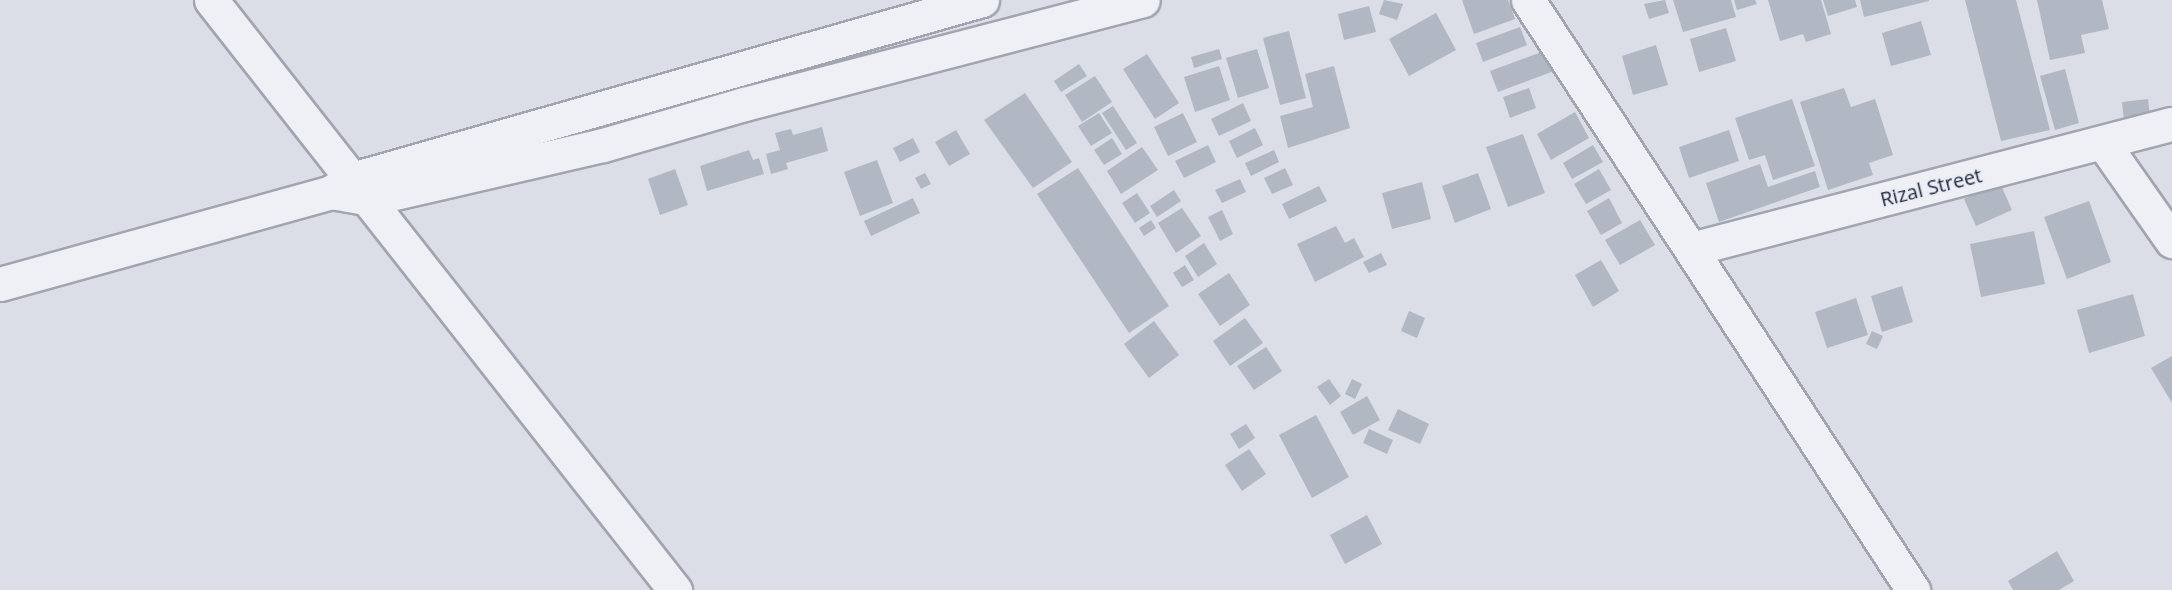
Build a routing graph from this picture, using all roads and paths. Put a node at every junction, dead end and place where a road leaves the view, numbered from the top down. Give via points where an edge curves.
1 (211, 0) edge
2 (983, 0) edge
3 (1143, 0) edge
4 (1528, 0) edge
5 (994, 40) junction
6 (2172, 124) edge
7 (2103, 143) junction
8 (351, 190) junction
9 (2172, 241) edge
10 (1691, 249) junction
11 (0, 284) edge
12 (675, 590) edge
13 (1913, 590) edge

1 - 8 street
2 - 5 street
2 - 8 street
3 - 5 street
4 - 10 street
5 - 8 street via 744,104 603,145
6 - 7 street, Rizal Street
7 - 9 street
7 - 10 street, Rizal Street
8 - 11 street
8 - 12 street
10 - 13 street

